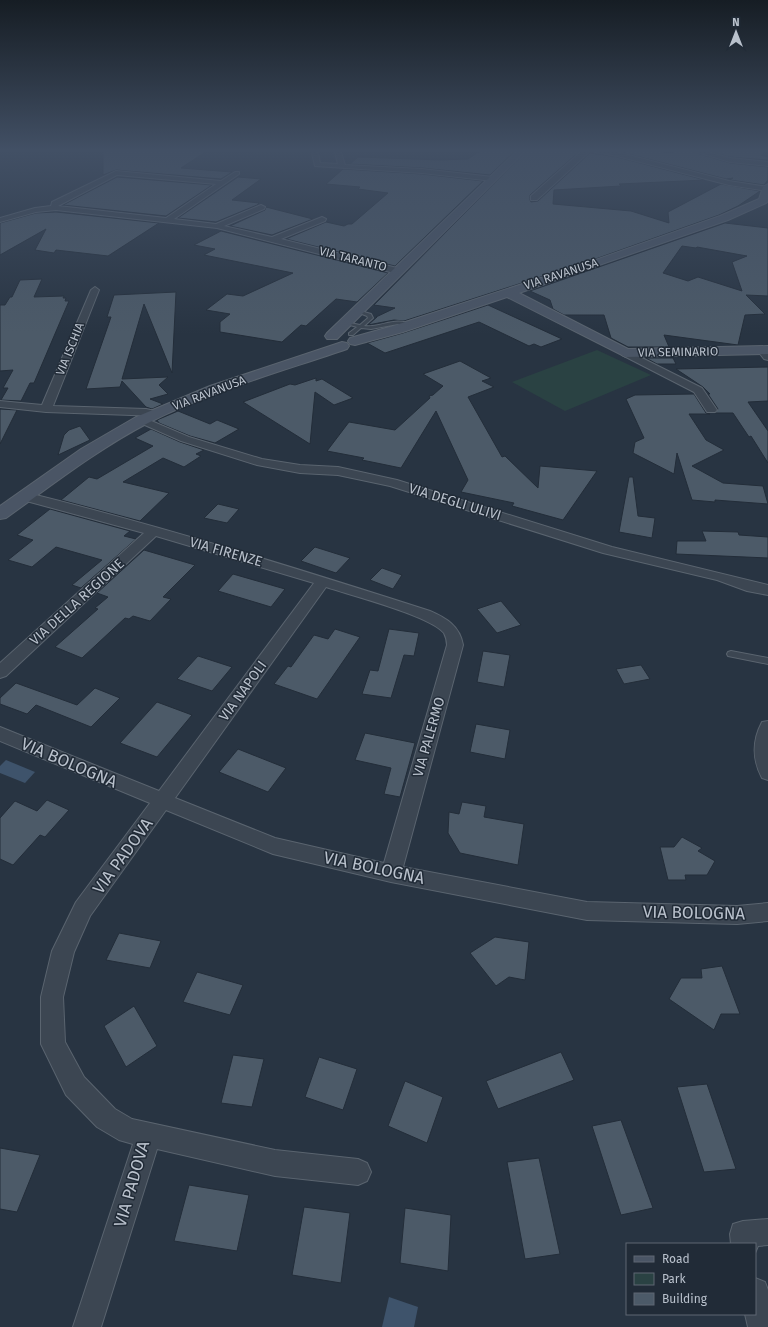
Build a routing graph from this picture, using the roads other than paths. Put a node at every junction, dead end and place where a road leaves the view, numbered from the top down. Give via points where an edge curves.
1 (32, 211) edge
2 (83, 211) edge
3 (181, 211) edge
4 (252, 211) edge
5 (460, 211) edge
6 (737, 211) edge
7 (322, 219) dead end
8 (0, 220) edge
9 (168, 220) junction
10 (217, 226) junction
11 (273, 240) junction
12 (398, 271) junction
13 (95, 290) dead end
14 (507, 292) junction
15 (359, 311) junction
16 (371, 318) junction
17 (376, 319) dead end
18 (382, 321) dead end
19 (398, 326) junction
20 (344, 339) junction
21 (766, 352) edge
22 (626, 353) junction
23 (0, 404) edge
24 (46, 409) junction
25 (711, 410) dead end
26 (149, 417) junction
27 (24, 496) junction
28 (0, 514) edge
29 (154, 531) junction
30 (323, 581) junction
31 (768, 590) edge
32 (426, 614) joint
33 (731, 654) dead end
34 (768, 661) edge
35 (0, 672) edge
36 (768, 727) edge
37 (0, 734) edge
38 (768, 772) edge
39 (163, 801) junction
40 (391, 873) junction
41 (768, 912) edge
42 (149, 1135) junction
43 (358, 1172) dead end
44 (768, 1232) edge
45 (745, 1243) edge
46 (756, 1297) edge
47 (87, 1327) edge
48 (762, 1327) edge

1 - 8 street, VIA TARANTO
2 - 9 street, VIA TARANTO
3 - 9 street
4 - 10 street
5 - 12 main road
6 - 14 main road, VIA RAVANUSA via 724,218 591,265
7 - 11 street
9 - 10 street, VIA TARANTO
10 - 11 street, VIA TARANTO
11 - 12 street, VIA TARANTO
12 - 15 main road
13 - 24 street, VIA ISCHIA
14 - 19 main road, VIA RAVANUSA
14 - 22 main road, VIA SEMINARIO
15 - 16 lane
15 - 20 main road
15 - 20 main road via 346,321
16 - 17 lane
16 - 20 lane
18 - 19 lane
19 - 20 main road, VIA RAVANUSA
20 - 26 main road, VIA RAVANUSA
21 - 22 main road, VIA SEMINARIO
22 - 25 street via 698,390
23 - 24 street, VIA DEGLI ULIVI
24 - 26 street, VIA DEGLI ULIVI via 146,412
26 - 27 main road, VIA RAVANUSA via 86,453
26 - 31 street, VIA DEGLI ULIVI via 185,439 218,450 261,462 300,469 338,471 393,483 608,550
27 - 28 main road, VIA RAVANUSA
27 - 29 street, VIA FIRENZE
29 - 30 street, VIA FIRENZE
29 - 35 street, VIA DELLA REGIONE
30 - 32 street, VIA FIRENZE
30 - 39 street, VIA NAPOLI
32 - 40 street, VIA PALERMO via 450,630 455,638 455,644
33 - 34 lane
36 - 38 street via 761,748
37 - 39 street, VIA BOLOGNA
39 - 40 street, VIA BOLOGNA via 272,846
39 - 42 street, VIA PADOVA via 83,910 63,950 52,998 52,1044 75,1086 106,1118 128,1131
40 - 41 street, VIA BOLOGNA via 587,911 737,914
42 - 43 street via 275,1163
42 - 47 street, VIA PADOVA
44 - 45 street via 743,1234
46 - 48 street

